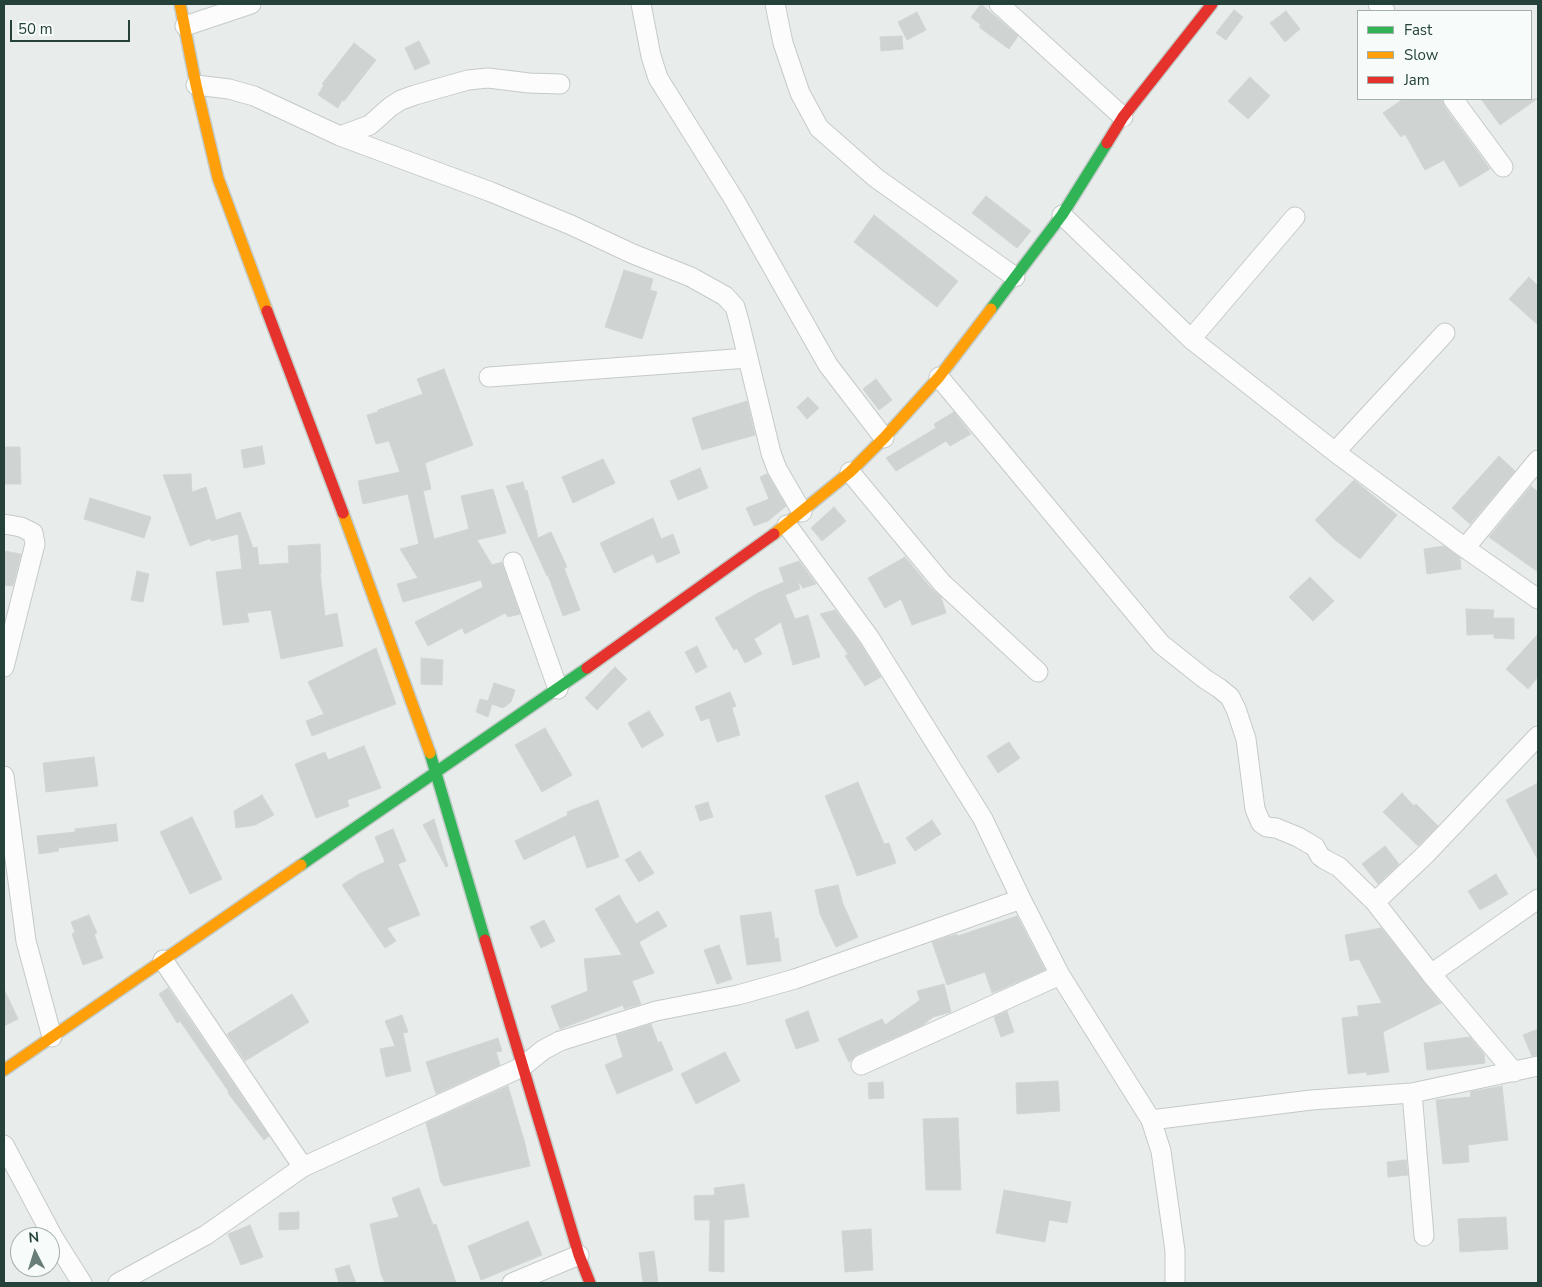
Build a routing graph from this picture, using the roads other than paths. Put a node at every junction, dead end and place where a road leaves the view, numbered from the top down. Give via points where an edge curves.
1 (180, 4) edge
2 (251, 4) edge
3 (641, 4) edge
4 (775, 4) edge
5 (999, 4) edge
6 (1212, 4) edge
7 (185, 26) junction
8 (560, 84) dead end
9 (196, 85) junction
10 (1454, 100) edge
11 (1123, 118) junction
12 (370, 125) junction
13 (340, 136) junction
14 (380, 151) junction
15 (1503, 167) dead end
16 (1062, 214) junction
17 (1295, 217) dead end
18 (1014, 277) junction
19 (1445, 333) dead end
20 (1191, 339) junction
21 (748, 358) junction
22 (488, 377) dead end
23 (939, 377) junction
24 (884, 438) junction
25 (1335, 452) junction
26 (1538, 460) edge
27 (850, 472) junction
28 (802, 512) junction
29 (4, 524) edge
30 (787, 525) junction
31 (1465, 548) junction
32 (513, 562) dead end
33 (1538, 599) edge
34 (4, 666) edge
35 (1038, 672) dead end
36 (558, 689) junction
37 (1538, 736) edge
38 (436, 771) junction
39 (4, 776) edge
40 (1021, 899) junction
41 (1538, 899) edge
42 (1375, 902) junction
43 (163, 960) junction
44 (1431, 974) junction
45 (1060, 975) junction
46 (52, 1037) junction
47 (861, 1065) dead end
48 (1538, 1066) edge
49 (522, 1067) junction
50 (4, 1070) edge
51 (1514, 1072) junction
52 (1412, 1093) junction
53 (1151, 1120) junction
54 (4, 1145) edge
55 (303, 1167) junction
56 (1424, 1236) dead end
57 (578, 1255) junction
58 (82, 1283) edge
59 (118, 1283) edge
60 (512, 1283) edge
61 (590, 1283) edge
62 (1175, 1283) edge

1 - 7 street
2 - 7 street
3 - 24 street via 658,78 735,201 828,365
4 - 18 street via 783,43 800,93 819,128 876,178
5 - 11 street
6 - 11 street
7 - 9 street
8 - 12 street via 488,78 468,80 401,100
9 - 13 street via 254,96
9 - 38 street via 218,178
10 - 15 street
11 - 16 street
12 - 13 street
12 - 14 street
13 - 14 street
14 - 21 street via 571,225 691,277 725,296 735,307
16 - 18 street
16 - 20 street
17 - 20 street
18 - 23 street
19 - 25 street
20 - 25 street
21 - 22 street
21 - 28 street via 771,453
23 - 24 street
23 - 42 street via 1161,644 1230,697 1246,739 1261,824 1298,836 1315,847 1320,856 1339,867
24 - 27 street
25 - 31 street
26 - 31 street
27 - 28 street
27 - 35 street via 942,583
28 - 30 street
29 - 34 street via 32,533 35,544
30 - 36 street
30 - 40 street via 880,654 983,819
31 - 33 street
32 - 36 street
36 - 38 street
37 - 42 street via 1426,854
38 - 43 street
38 - 49 street
39 - 46 street via 26,941
40 - 45 street
40 - 49 street via 795,979 738,995 656,1011 560,1041
41 - 44 street
42 - 44 street
43 - 46 street
43 - 55 street
44 - 51 street
45 - 47 street
45 - 53 street
46 - 50 street
48 - 51 street
49 - 55 street
49 - 57 street
51 - 52 street
52 - 53 street via 1312,1100
52 - 56 street
53 - 62 street via 1161,1151 1175,1251
54 - 58 street via 53,1237
55 - 59 street via 206,1235
57 - 60 street
57 - 61 street

